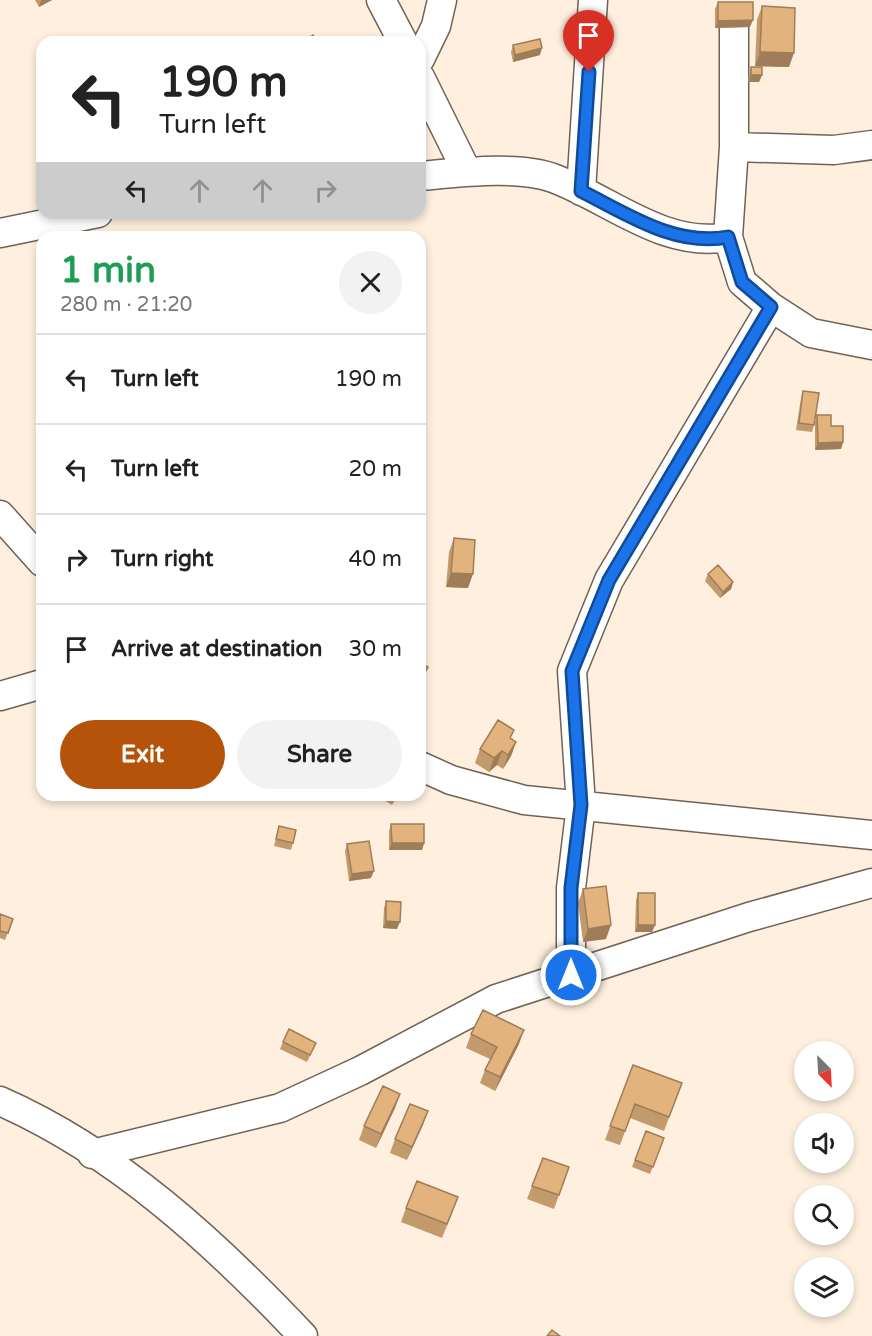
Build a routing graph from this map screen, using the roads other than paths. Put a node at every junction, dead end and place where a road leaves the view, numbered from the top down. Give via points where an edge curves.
1 (381, 0) edge
2 (442, 0) edge
3 (593, 0) edge
4 (734, 23) edge
5 (401, 36) edge
6 (426, 47) edge
7 (426, 89) edge
8 (872, 145) edge
9 (734, 147) junction
10 (467, 172) junction
11 (426, 175) edge
12 (581, 191) junction
13 (69, 219) edge
14 (0, 233) edge
15 (728, 237) junction
16 (771, 307) junction
17 (872, 345) edge
18 (0, 515) edge
19 (36, 555) edge
20 (36, 686) edge
21 (0, 696) edge
22 (426, 769) edge
23 (581, 805) junction
24 (872, 835) edge
25 (872, 883) edge
26 (571, 975) junction
27 (0, 1101) edge
28 (92, 1154) junction
29 (303, 1336) edge

1 - 5 street
2 - 6 street
3 - 12 street
4 - 9 street
7 - 10 street
8 - 9 street via 834,150
9 - 15 street
10 - 11 street
10 - 12 street via 551,177
12 - 15 street via 682,237 708,241
13 - 14 street
15 - 16 street via 742,282
16 - 17 street via 811,333
16 - 23 street via 609,580 572,671
18 - 19 street
20 - 21 street
22 - 23 street via 451,780 524,800
23 - 24 street
23 - 26 street via 571,888
25 - 26 street via 749,917
26 - 28 street via 496,999 360,1071 280,1108
27 - 28 street via 38,1118
28 - 29 street via 161,1200 203,1236

